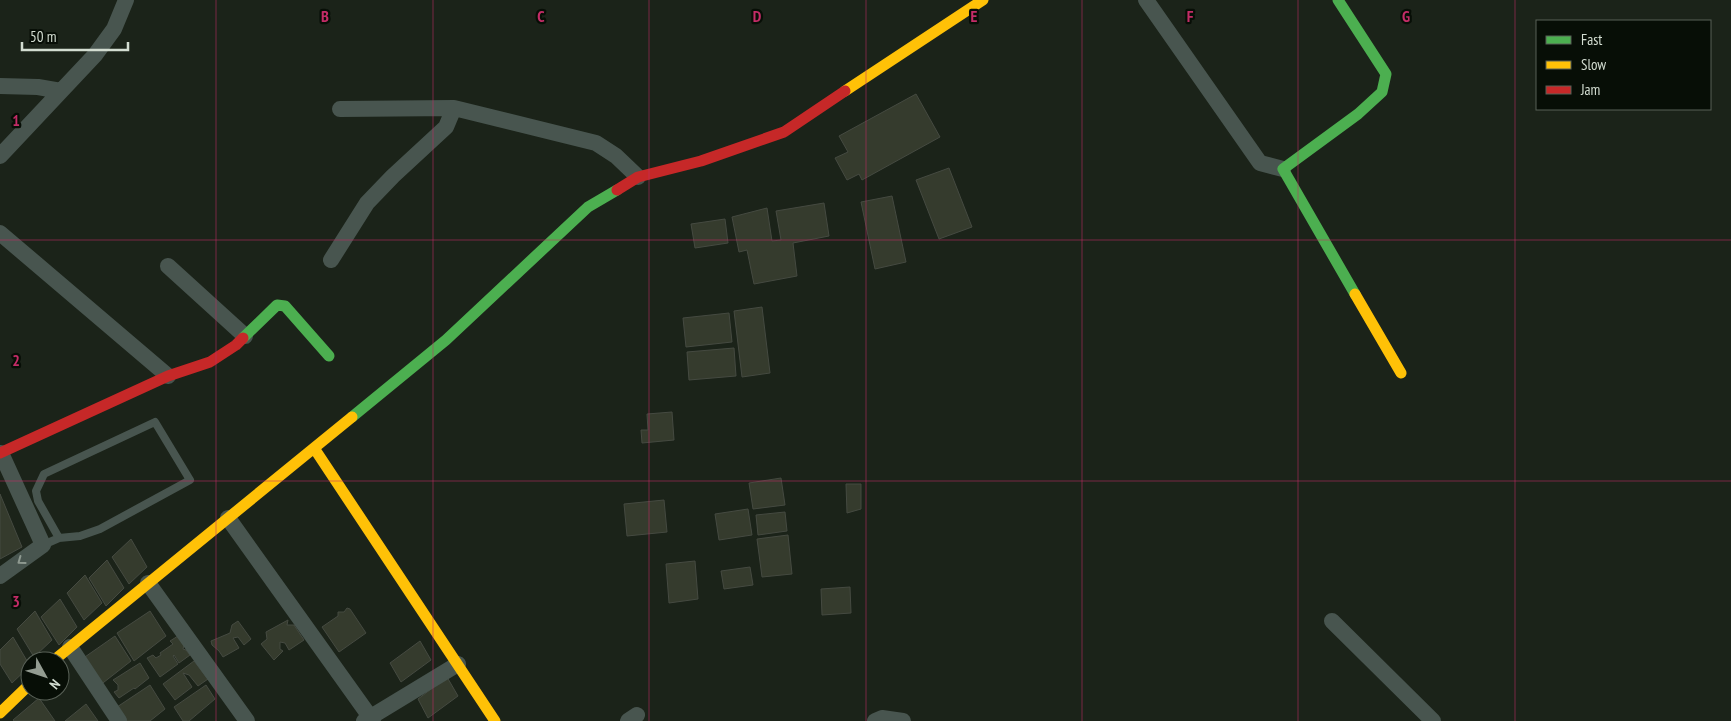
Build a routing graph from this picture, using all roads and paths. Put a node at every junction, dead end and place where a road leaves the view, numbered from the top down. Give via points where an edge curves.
1 (126, 0) edge
2 (983, 0) edge
3 (1146, 0) edge
4 (1338, 0) edge
5 (0, 86) edge
6 (61, 91) junction
7 (454, 108) junction
8 (340, 110) dead end
9 (0, 156) edge
10 (1283, 169) junction
11 (638, 177) junction
12 (0, 233) edge
13 (331, 260) dead end
14 (168, 266) dead end
15 (245, 336) junction
16 (329, 356) dead end
17 (1401, 373) dead end
18 (168, 376) junction
19 (314, 448) junction
20 (0, 452) edge
21 (228, 518) junction
22 (59, 538) junction
23 (43, 545) junction
24 (0, 576) edge
25 (148, 583) junction
26 (1332, 621) dead end
27 (70, 647) junction
28 (65, 651) edge
29 (458, 664) junction
30 (20, 694) edge
31 (0, 713) edge
32 (369, 720) edge
33 (119, 721) edge
34 (247, 721) edge
35 (495, 721) edge
36 (875, 721) edge
37 (903, 721) edge
38 (1433, 721) edge

1 - 6 street via 114,30
2 - 11 street via 784,132 701,161
3 - 10 street via 1260,163
4 - 10 street via 1386,74 1382,92 1358,114
5 - 6 street
6 - 9 street
7 - 8 street
7 - 11 street via 596,143
7 - 13 street via 446,127 368,204
10 - 17 street
11 - 19 street via 588,207 446,340
12 - 18 street
14 - 15 street
15 - 16 street via 281,305
15 - 18 street via 236,346 210,362
18 - 20 street
19 - 21 street
19 - 29 street
20 - 23 street
21 - 25 street
21 - 32 street
22 - 22 lane via 80,536 100,529 190,480 155,422 44,474 36,491 38,501
22 - 23 lane
23 -> 24 street
25 - 27 street
25 - 34 street
26 - 38 street
27 - 28 street
27 - 33 street
29 - 32 street
29 - 35 street
30 - 31 street
36 - 37 street via 882,718

